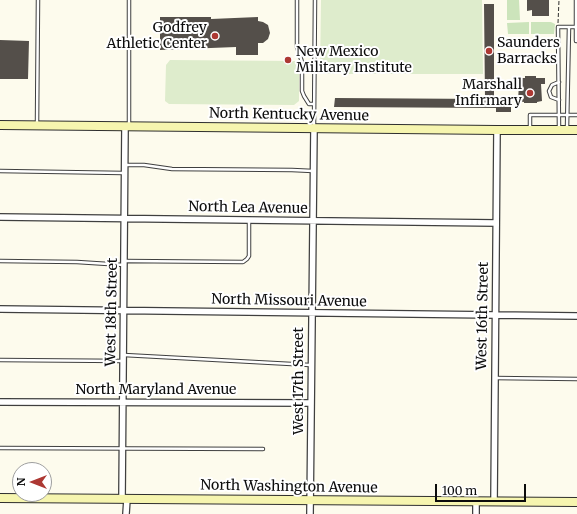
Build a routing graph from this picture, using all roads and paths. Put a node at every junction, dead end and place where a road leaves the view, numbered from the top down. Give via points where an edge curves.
1 (38, 0) edge
2 (128, 0) edge
3 (297, 0) edge
4 (315, 0) edge
5 (559, 0) edge
6 (576, 0) edge
7 (558, 27) junction
8 (569, 27) junction
9 (576, 27) edge
10 (577, 41) edge
11 (559, 82) junction
12 (559, 100) junction
13 (314, 104) junction
14 (559, 115) junction
15 (568, 115) junction
16 (577, 115) edge
17 (0, 124) edge
18 (37, 125) junction
19 (127, 126) junction
20 (314, 128) junction
21 (497, 130) junction
22 (530, 130) junction
23 (563, 130) junction
24 (577, 130) edge
25 (125, 165) junction
26 (0, 171) edge
27 (313, 172) junction
28 (125, 173) junction
29 (0, 217) edge
30 (125, 218) junction
31 (249, 220) junction
32 (313, 221) junction
33 (496, 223) junction
34 (0, 261) edge
35 (124, 263) junction
36 (0, 309) edge
37 (124, 311) junction
38 (312, 314) junction
39 (495, 315) junction
40 (577, 316) edge
41 (123, 358) junction
42 (0, 360) edge
43 (312, 366) junction
44 (495, 378) junction
45 (577, 379) edge
46 (0, 402) edge
47 (123, 402) junction
48 (311, 403) junction
49 (0, 448) edge
50 (122, 449) junction
51 (263, 449) dead end
52 (0, 498) edge
53 (124, 499) junction
54 (310, 501) junction
55 (476, 502) junction
56 (494, 502) junction
57 (577, 502) edge
58 (126, 514) edge
59 (310, 514) edge
60 (476, 514) edge

1 - 18 lane
2 - 19 lane
3 - 13 lane via 297,47 302,62 302,91 309,104
4 - 13 lane
5 - 7 path
6 - 9 lane
7 - 8 lane
7 - 11 lane
8 - 9 lane
8 - 15 lane
9 - 10 lane
11 - 12 lane
11 - 12 lane via 552,85 549,91 551,97
12 - 14 lane
13 - 20 lane
14 - 15 lane
14 - 22 lane via 530,115
14 - 23 lane
15 - 16 lane
15 - 23 lane
17 - 18 street, North Kentucky Avenue
18 - 19 street, North Kentucky Avenue
19 - 20 street, North Kentucky Avenue
19 - 25 street, West 18th Street
20 - 21 street, North Kentucky Avenue
20 - 27 street, West 17th Street
21 - 22 street, North Kentucky Avenue
21 - 33 street, West 16th Street
22 - 23 street, North Kentucky Avenue
23 - 24 street, North Kentucky Avenue
25 - 27 lane
25 - 28 street, West 18th Street
26 - 28 lane
27 - 32 street, West 17th Street
28 - 30 street, West 18th Street
29 - 30 street, North Lea Avenue
30 - 31 street, North Lea Avenue
30 - 35 street, West 18th Street
31 - 32 street, North Lea Avenue
31 - 35 lane via 249,256 243,262
32 - 33 street, North Lea Avenue
32 - 38 street, West 17th Street
33 - 39 street, West 16th Street
34 - 35 lane
35 - 37 street, West 18th Street
36 - 37 street, North Missouri Avenue
37 - 38 street, North Missouri Avenue
37 - 41 street, West 18th Street
38 - 39 street, North Missouri Avenue
38 - 43 street, West 17th Street
39 - 40 street, North Missouri Avenue
39 - 44 street, West 16th Street
41 - 42 lane
41 - 43 lane
41 - 47 street, West 18th Street
43 - 48 street, West 17th Street
44 - 45 lane
44 - 56 street, West 16th Street
46 - 47 street, North Maryland Avenue
47 - 48 street, North Maryland Avenue
47 - 50 street, West 18th Street
48 - 54 street, West 17th Street
49 - 50 lane
50 - 51 lane
50 - 53 street, West 18th Street
52 - 53 street, North Washington Avenue
53 - 54 street, North Washington Avenue
53 - 58 street, West 18th Street
54 - 55 street, North Washington Avenue
54 - 59 street, West 17th Street
55 - 56 street, North Washington Avenue
55 - 60 street
56 - 57 street, North Washington Avenue

